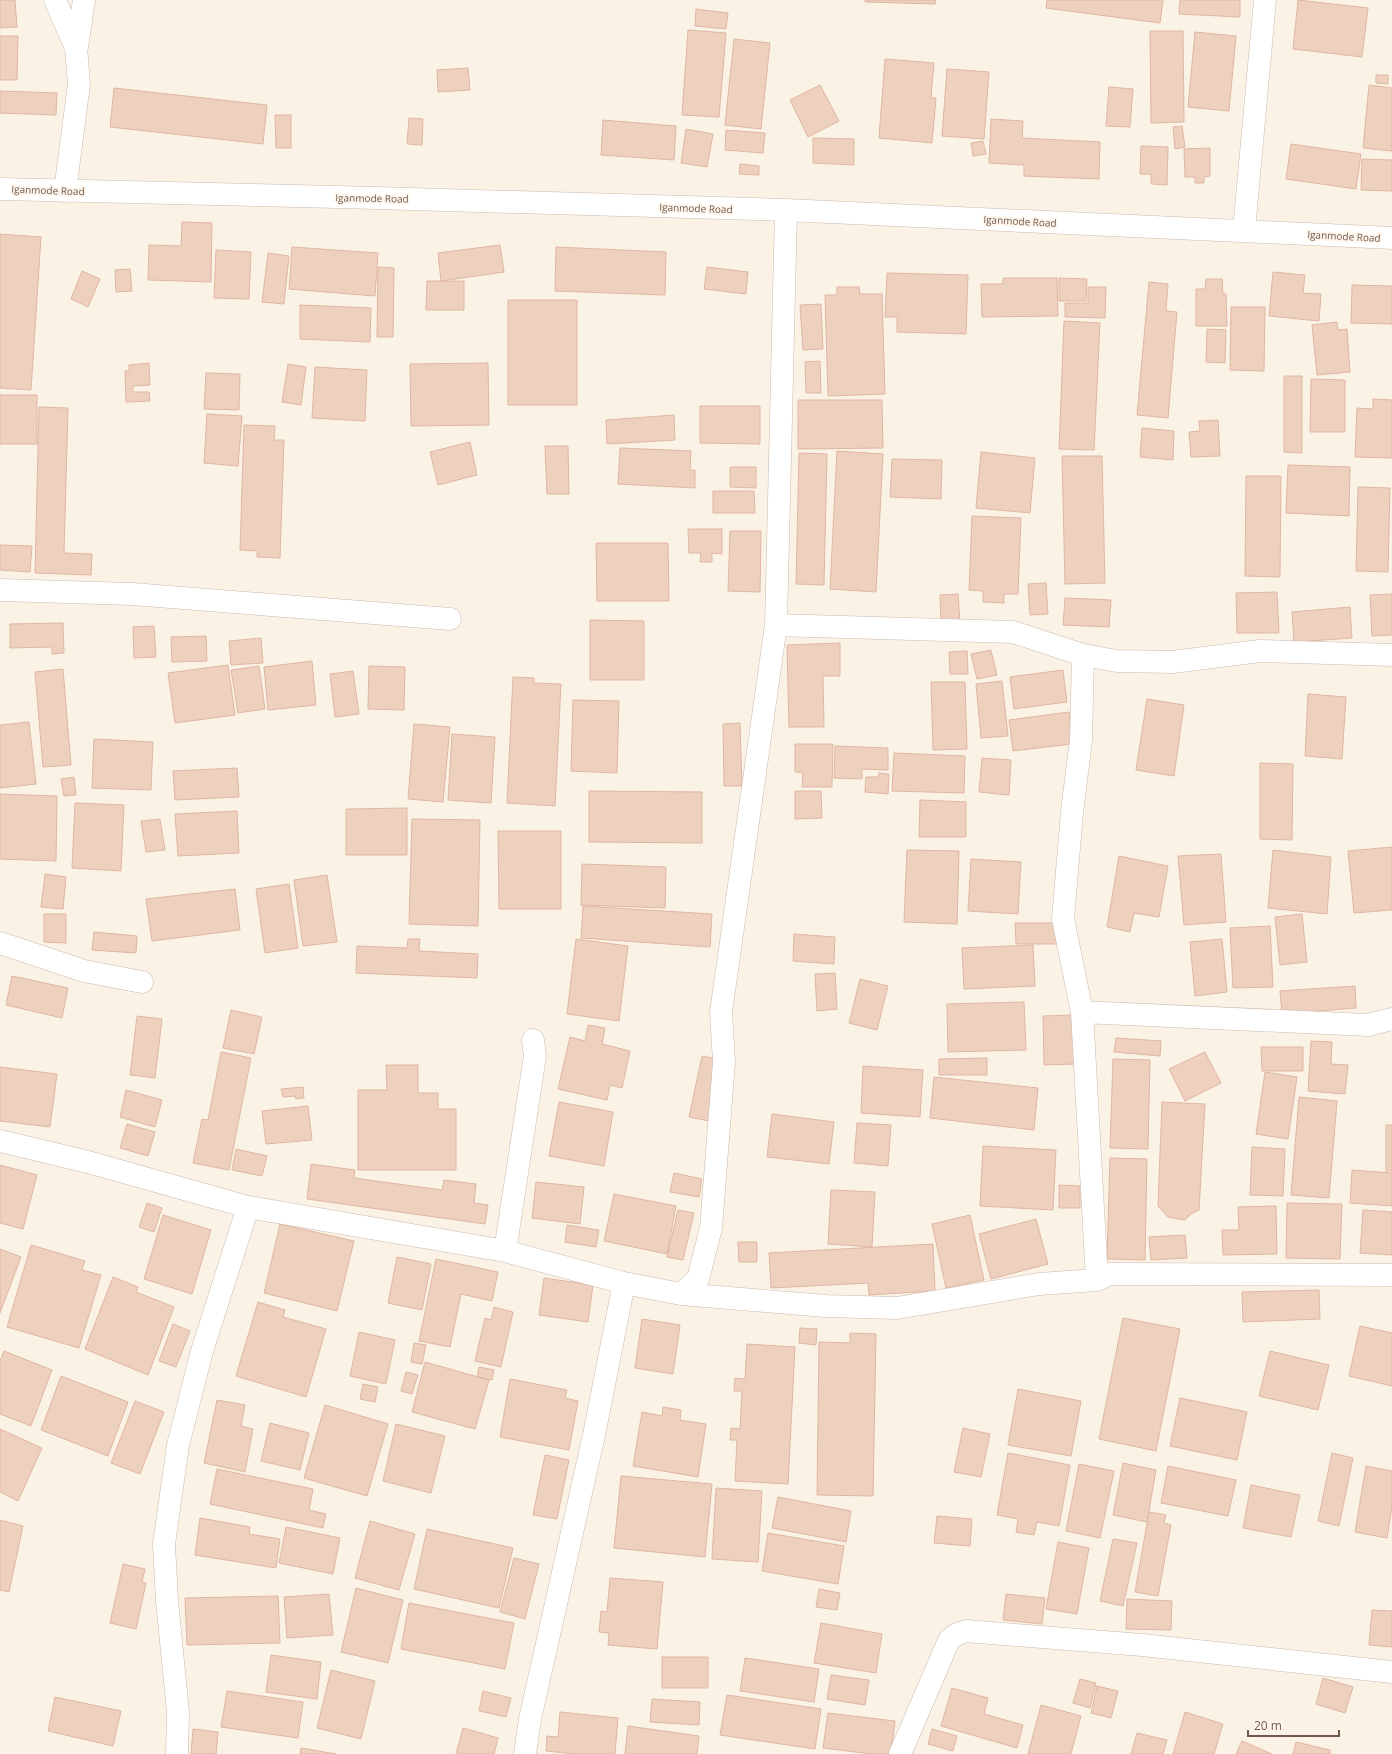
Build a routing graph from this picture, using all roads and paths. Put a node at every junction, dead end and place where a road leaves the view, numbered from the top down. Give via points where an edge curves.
1 (55, 0) edge
2 (84, 0) edge
3 (1265, 0) edge
4 (76, 48) junction
5 (0, 189) edge
6 (65, 191) junction
7 (786, 210) junction
8 (1244, 230) junction
9 (1392, 238) edge
10 (0, 590) edge
11 (450, 620) dead end
12 (776, 625) junction
13 (1082, 655) junction
14 (1392, 655) edge
15 (0, 943) edge
16 (142, 982) dead end
17 (1082, 1012) junction
18 (1392, 1019) edge
19 (533, 1040) dead end
20 (0, 1141) edge
21 (248, 1207) junction
22 (505, 1251) junction
23 (1392, 1275) edge
24 (1097, 1280) junction
25 (624, 1283) junction
26 (681, 1294) junction
27 (1392, 1672) edge
28 (177, 1754) edge
29 (525, 1754) edge
30 (900, 1754) edge

1 - 4 street
2 - 4 street
3 - 8 street
4 - 6 street via 79,84
5 - 6 street, Iganmode Road
6 - 7 street, Iganmode Road
7 - 8 street, Iganmode Road
7 - 12 street
8 - 9 street, Iganmode Road
10 - 11 street via 132,594
12 - 13 street via 1013,632
12 - 26 street via 721,1012 724,1062 711,1228 698,1279
13 - 14 street via 1117,661 1173,662 1260,651
13 - 17 street via 1081,740 1063,919
15 - 16 street via 84,971
17 - 18 street via 1368,1025
17 - 24 street
19 - 22 street via 535,1056
20 - 21 street via 88,1162
21 - 22 street
21 - 28 street via 202,1351 178,1445 164,1544 178,1712
22 - 25 street
23 - 24 street via 1110,1274
24 - 26 street via 1039,1284 896,1308 826,1306
25 - 26 street
25 - 29 street via 594,1435 530,1718
27 - 30 street via 1142,1645 966,1631 949,1640

